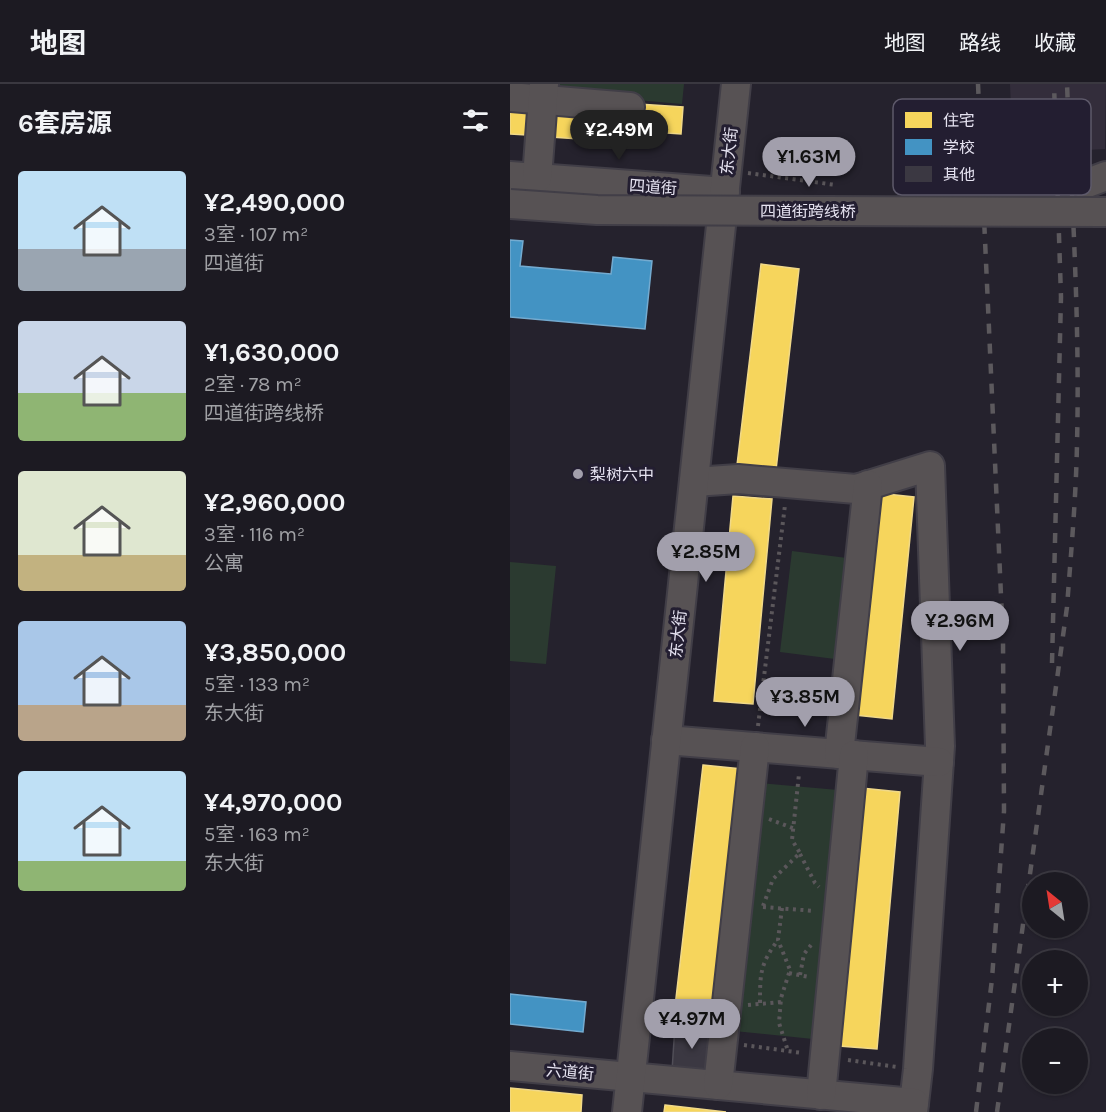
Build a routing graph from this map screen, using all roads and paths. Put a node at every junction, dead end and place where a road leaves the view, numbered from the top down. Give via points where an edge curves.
1 (736, 84) edge
2 (544, 92) edge
3 (510, 98) edge
4 (630, 107) dead end
5 (524, 177) edge
6 (725, 192) junction
7 (510, 204) edge
8 (1028, 212) junction
9 (1106, 212) edge
10 (1106, 231) edge
11 (694, 482) junction
12 (788, 483) junction
13 (868, 485) junction
14 (666, 740) junction
15 (755, 747) junction
16 (847, 755) junction
17 (939, 762) junction
18 (787, 775) dead end
19 (750, 905) junction
20 (782, 908) junction
21 (839, 913) junction
22 (778, 940) junction
23 (781, 1002) junction
24 (760, 1003) junction
25 (727, 1009) junction
26 (788, 1051) dead end
27 (510, 1066) edge
28 (630, 1077) junction
29 (718, 1085) junction
30 (821, 1095) junction
31 (913, 1108) edge
32 (627, 1112) edge

1 - 6 street, 东大街
2 - 3 street
2 - 4 street
2 - 5 street
5 - 6 street, 四道街
6 - 11 street, 东大街
7 - 8 street, 四道街跨线桥, bridge via 597,210
8 - 9 street, 四道街跨线桥, bridge
8 - 10 street, bridge
11 - 12 street via 738,479
11 - 14 street, 东大街
12 - 13 street via 856,489
12 - 15 path
13 - 16 street
13 - 17 street via 930,466
14 - 15 street
14 - 28 street, 东大街
15 - 16 street
15 - 19 street
16 - 17 street
16 - 21 street
17 - 31 street
18 - 19 path via 799,774 792,840 800,854
19 - 20 path
19 - 25 street
20 - 21 path
20 - 22 path
21 - 30 street
22 - 23 path via 790,970
22 - 24 path via 760,973
23 - 24 path
23 - 26 path via 779,1023
24 - 25 path
25 - 29 street
27 - 28 street, 六道街
28 - 29 street, 六道街
28 - 32 street, 东大街
29 - 30 street, 六道街
30 - 31 street, 六道街

